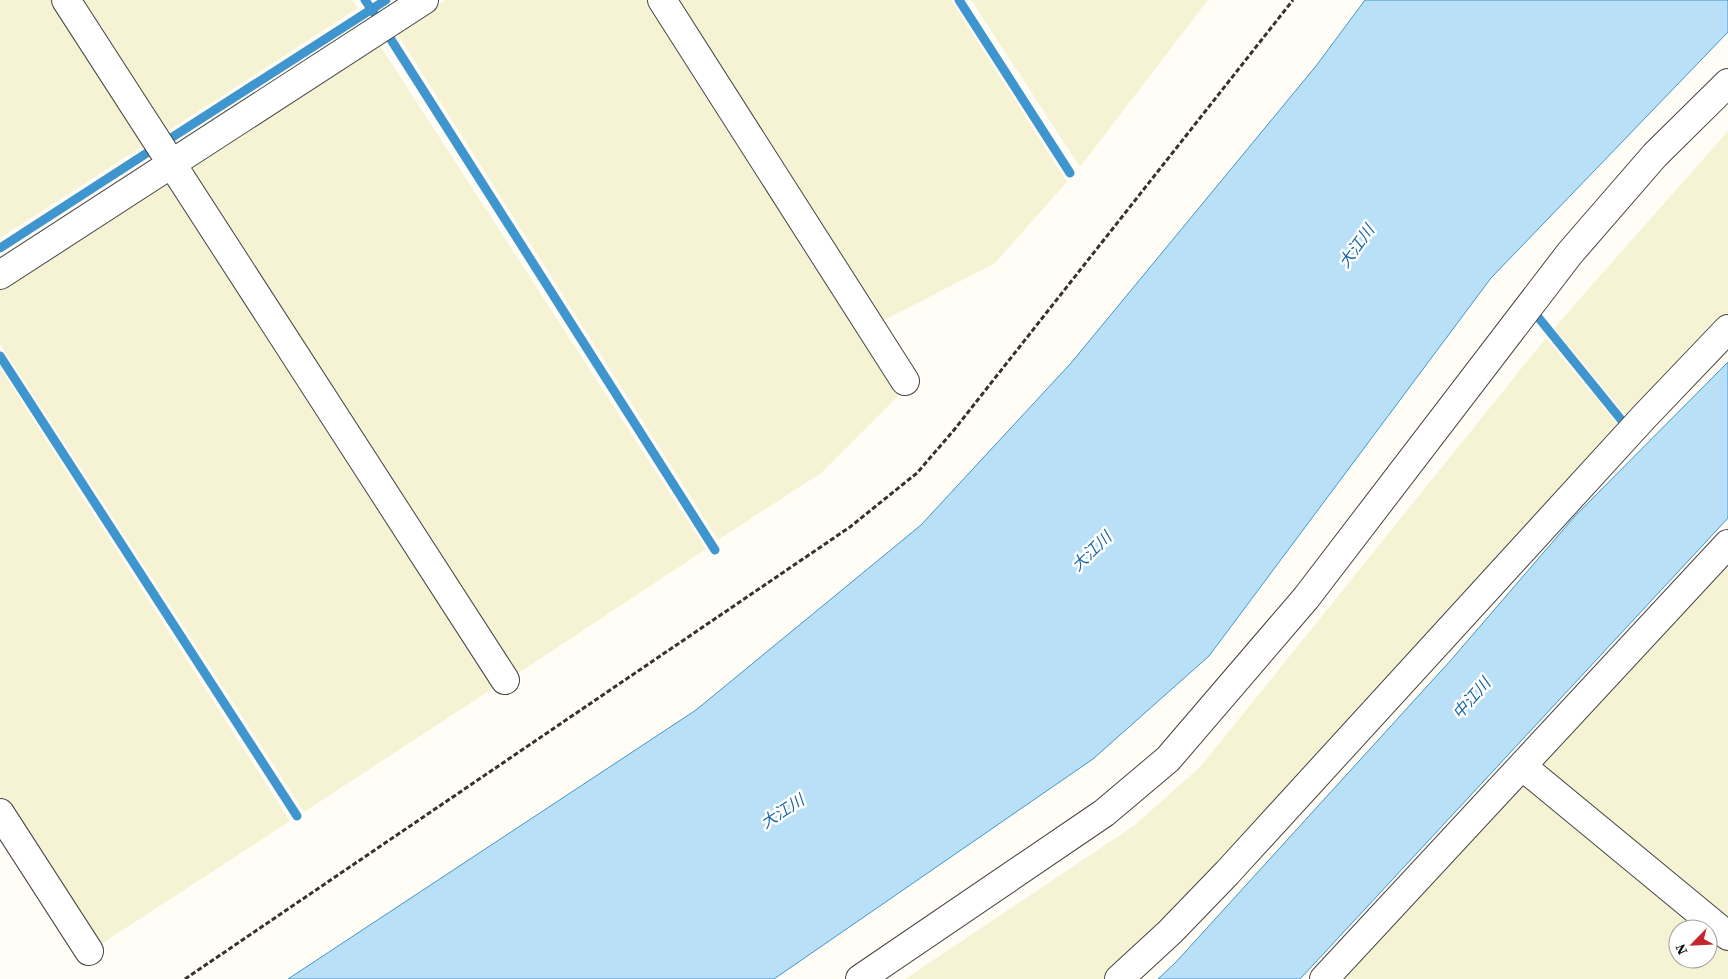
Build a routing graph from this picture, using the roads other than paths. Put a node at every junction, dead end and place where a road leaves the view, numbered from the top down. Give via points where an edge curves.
1 (66, 0) edge
2 (424, 0) edge
3 (662, 0) edge
4 (1728, 83) edge
5 (170, 164) junction
6 (0, 274) edge
7 (1728, 329) edge
8 (905, 381) dead end
9 (1728, 544) edge
10 (505, 680) dead end
11 (1522, 766) junction
12 (0, 813) edge
13 (1728, 936) edge
14 (89, 951) dead end
15 (860, 979) edge
16 (1119, 979) edge
17 (1324, 979) edge

1 - 5 street
2 - 5 street
3 - 8 street
4 - 15 street via 1656,155 1570,253 1306,598 1168,759 1104,813
5 - 6 street
5 - 10 street
7 - 16 street via 1227,872 1170,932
9 - 11 street
11 - 13 street
11 - 17 street
12 - 14 street

